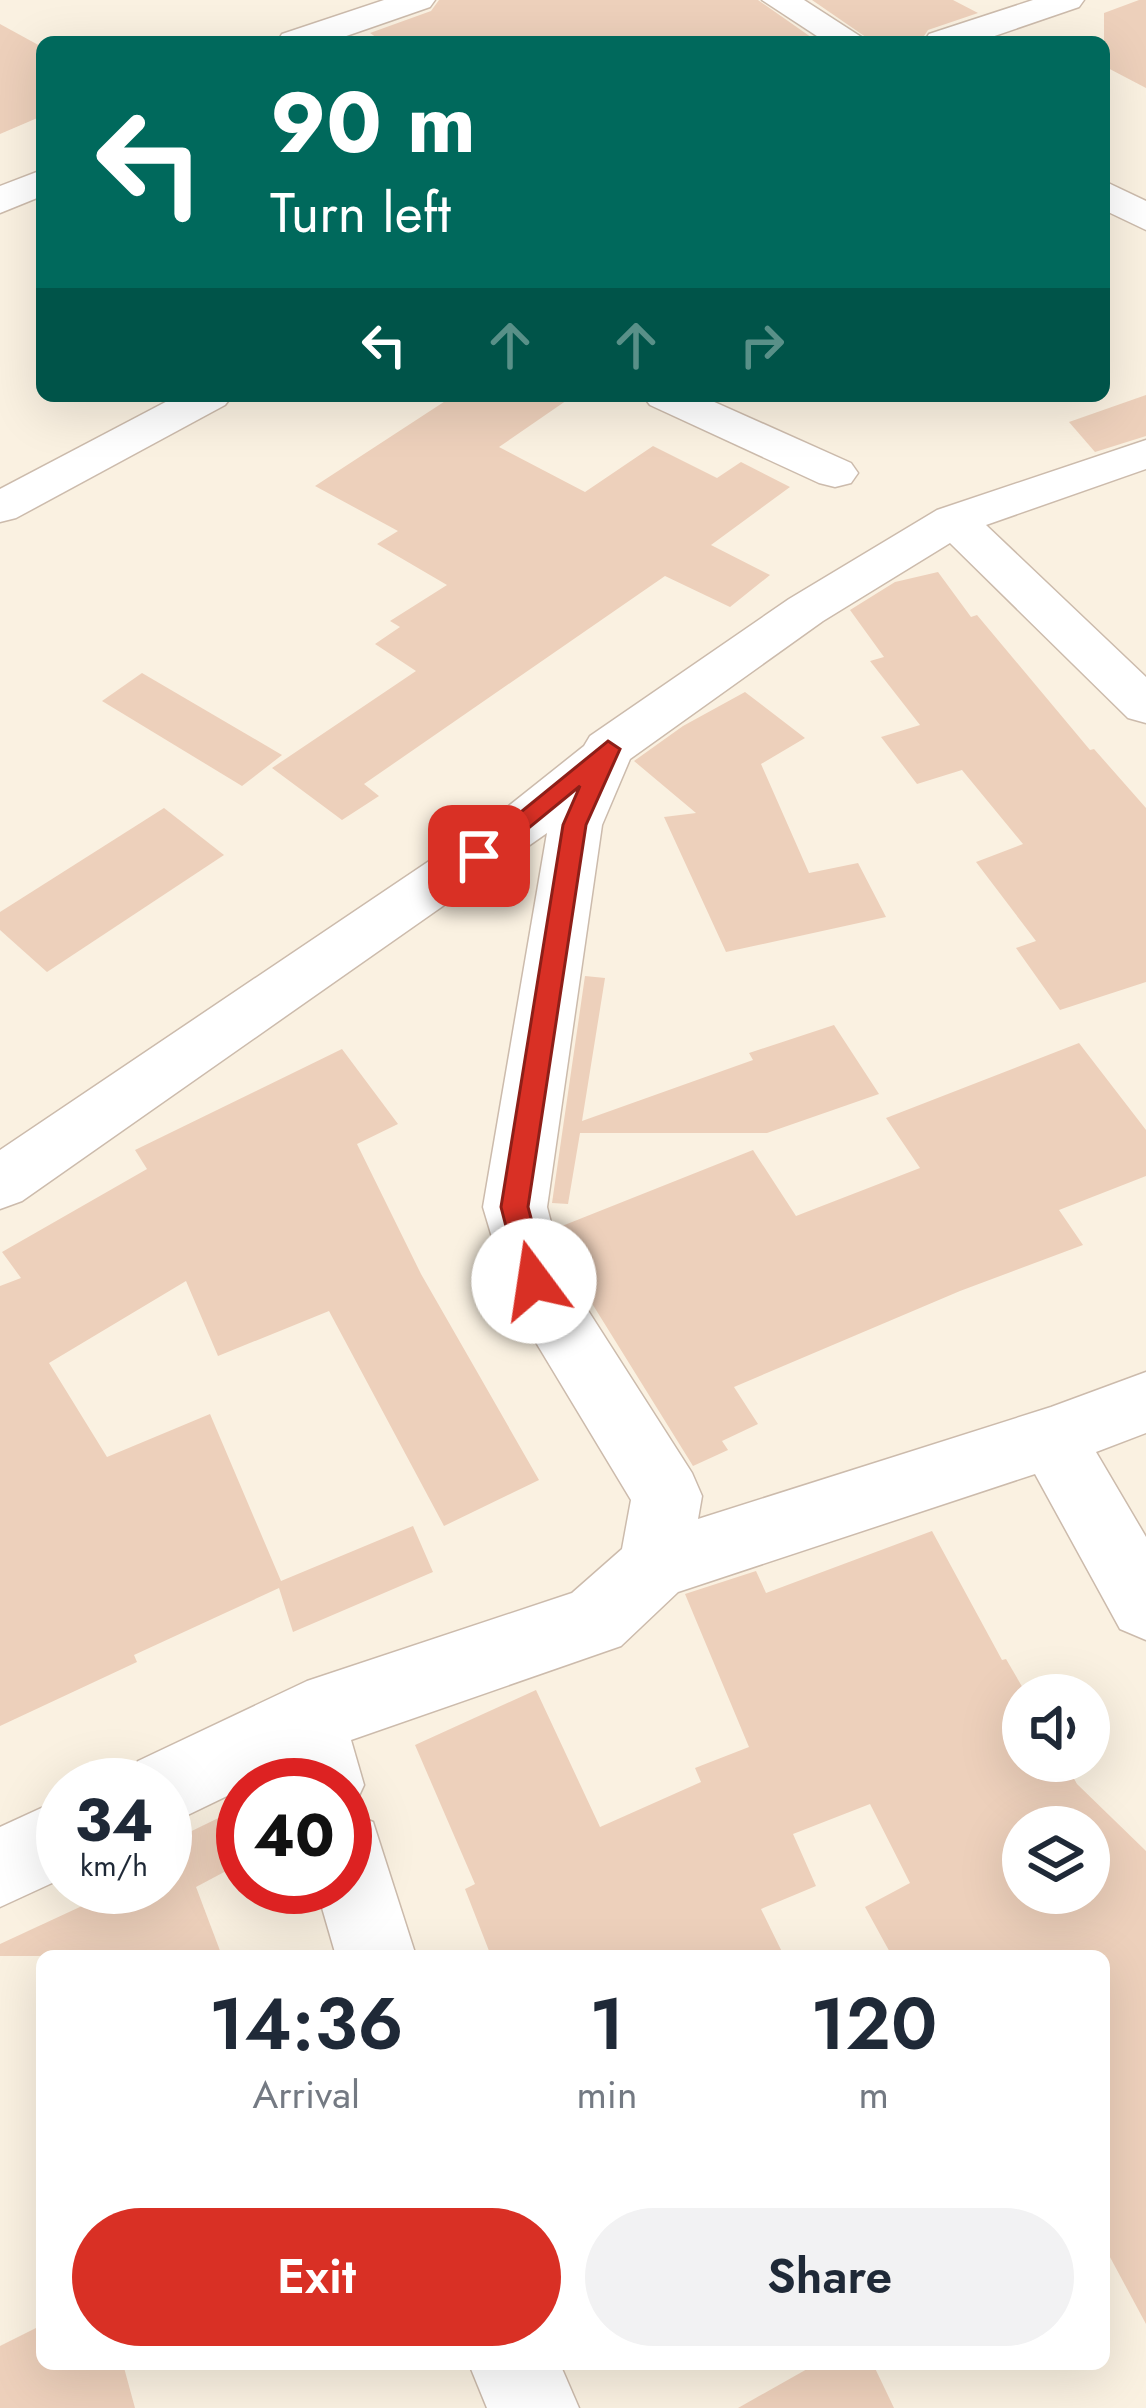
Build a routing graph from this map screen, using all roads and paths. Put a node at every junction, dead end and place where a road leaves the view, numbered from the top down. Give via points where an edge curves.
1 (418, 0) edge
2 (779, 0) edge
3 (1067, 0) edge
4 (313, 36) edge
5 (841, 36) edge
6 (961, 36) edge
7 (36, 185) edge
8 (1110, 197) edge
9 (0, 201) edge
10 (1146, 218) edge
11 (199, 402) edge
12 (678, 402) edge
13 (1146, 454) edge
14 (835, 473) dead end
15 (0, 508) edge
16 (954, 520) junction
17 (1146, 706) edge
18 (608, 749) junction
19 (0, 1183) edge
20 (1146, 1402) edge
21 (1051, 1438) junction
22 (655, 1566) junction
23 (1146, 1605) edge
24 (316, 1752) edge
25 (192, 1782) edge
26 (36, 1851) edge
27 (0, 1868) edge
28 (364, 1914) edge
29 (374, 1950) edge
30 (517, 2370) edge
31 (533, 2408) edge

1 - 4 street
2 - 5 street
3 - 6 street
7 - 9 street
8 - 10 street
11 - 15 street
12 - 14 street
13 - 16 street
16 - 17 street
16 - 18 street via 806,610
18 - 19 street via 515,830
18 - 22 street via 575,825 515,1207 534,1281 667,1496
20 - 21 street
21 - 22 street
21 - 23 street
22 - 24 street via 595,1621
24 - 25 street
26 - 27 street
28 - 29 street
30 - 31 street

